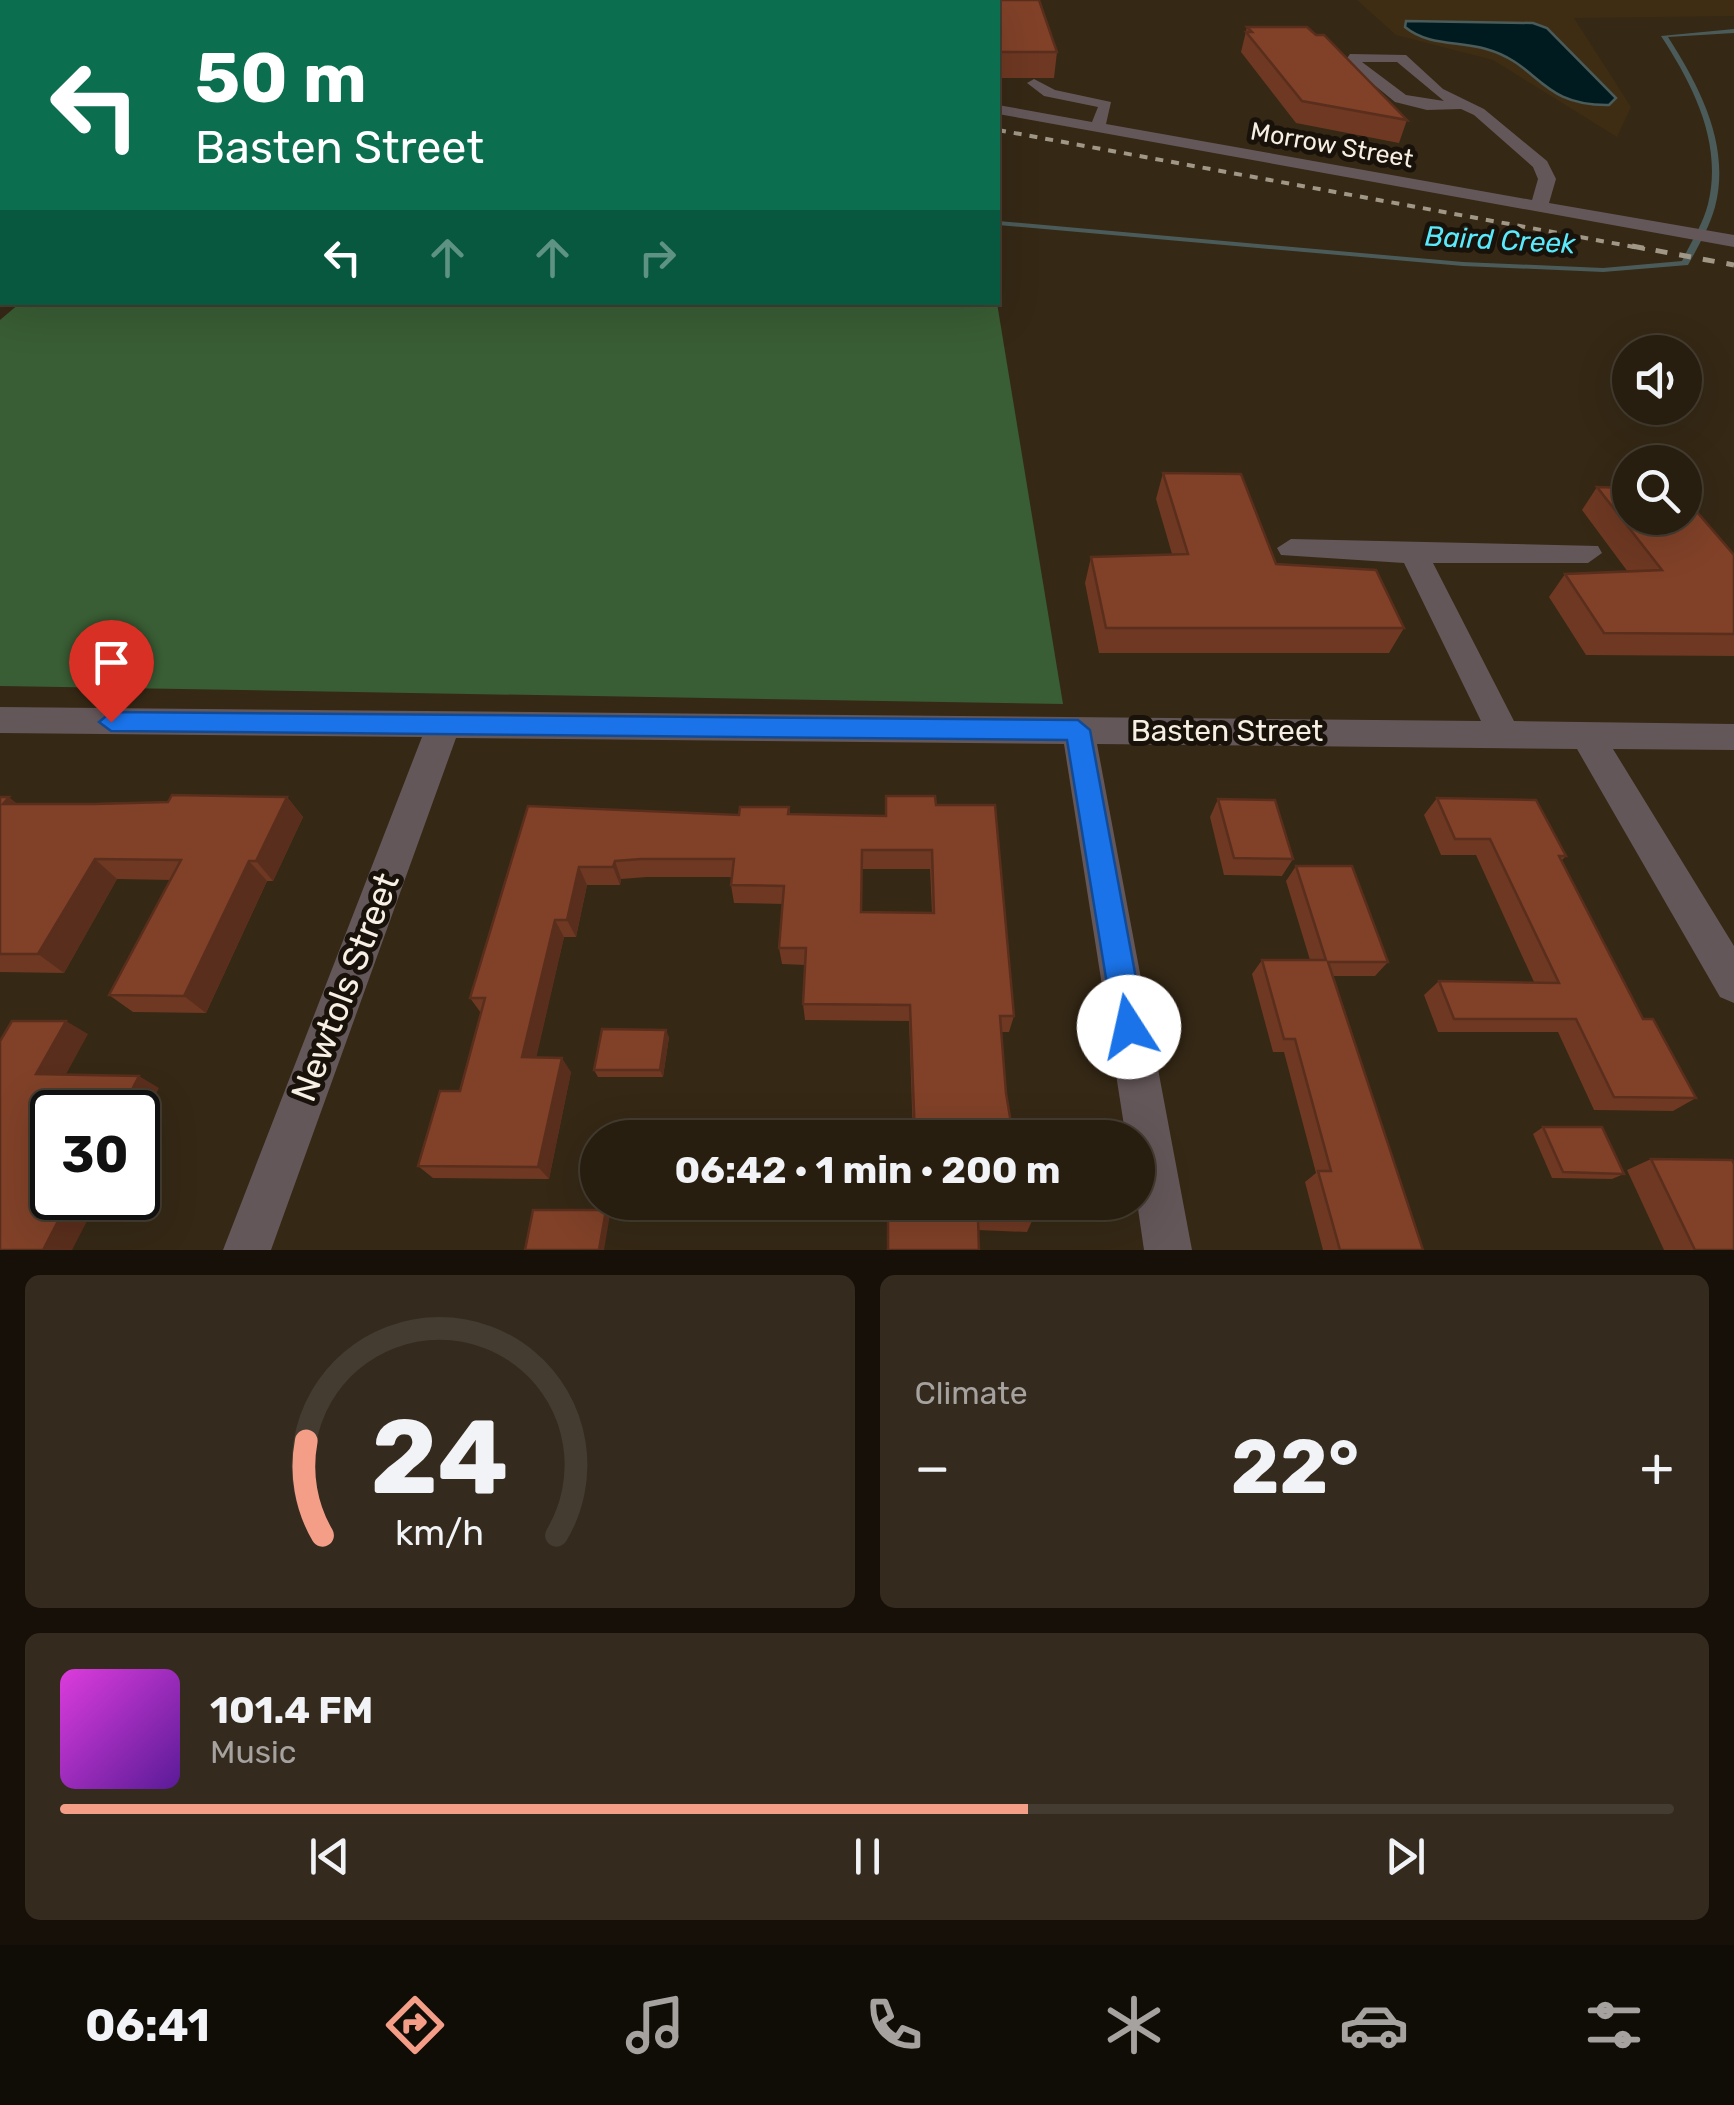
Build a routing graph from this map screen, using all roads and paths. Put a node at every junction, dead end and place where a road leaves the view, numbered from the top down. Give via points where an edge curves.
1 (1034, 82) edge
2 (1465, 104) junction
3 (1000, 110) edge
4 (1097, 128) junction
5 (1539, 208) junction
6 (1734, 241) edge
7 (1291, 548) dead end
8 (1588, 553) dead end
9 (1414, 554) junction
10 (0, 720) edge
11 (444, 724) junction
12 (1078, 730) junction
13 (1504, 734) junction
14 (1586, 734) junction
15 (1734, 737) edge
16 (1734, 983) edge
17 (247, 1250) edge
18 (1168, 1250) edge

1 - 4 street via 1041,90 1106,105
2 - 2 street via 1438,92 1401,58 1350,58 1402,103
2 - 5 street via 1541,165 1546,179
3 - 4 street, Morrow Street
4 - 5 street, Morrow Street
5 - 6 street, Morrow Street
7 - 9 street
8 - 9 street
9 - 13 street
10 - 11 street, Basten Street
11 - 12 street, Basten Street
11 - 17 street, Newtols Street
12 - 13 street, Basten Street
12 - 18 street
13 - 14 street, Basten Street
14 - 15 street, Basten Street
14 - 16 street

